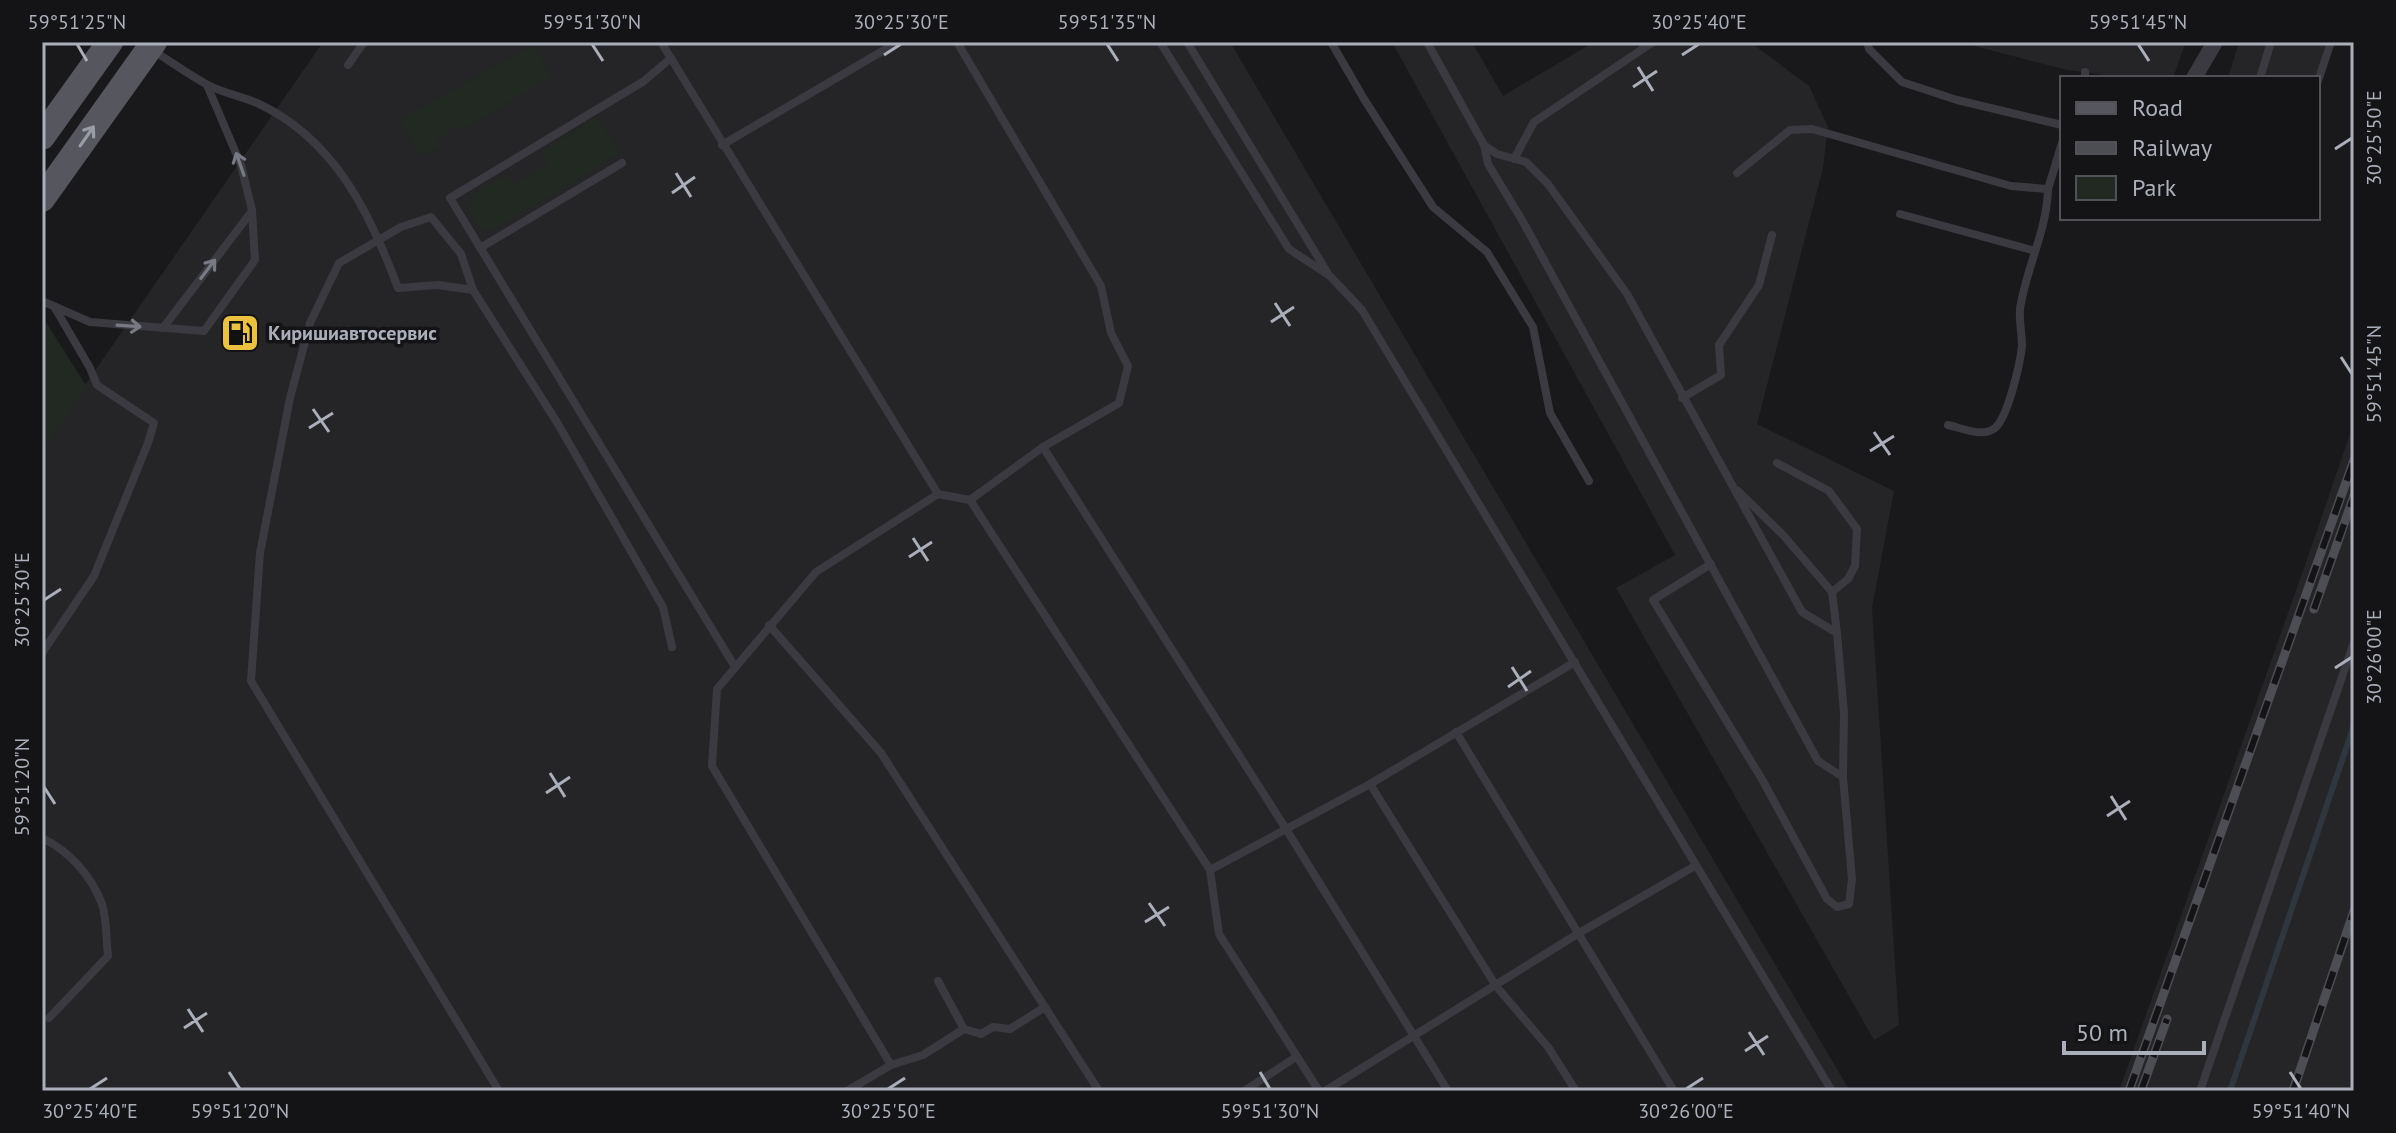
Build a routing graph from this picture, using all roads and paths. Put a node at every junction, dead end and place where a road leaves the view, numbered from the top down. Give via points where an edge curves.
1 (110, 42) edge
2 (364, 42) edge
3 (661, 42) edge
4 (898, 42) edge
5 (957, 42) edge
6 (1160, 42) edge
7 (1187, 42) edge
8 (1331, 42) edge
9 (1427, 42) edge
10 (1653, 42) edge
11 (1867, 42) edge
12 (2215, 42) edge
13 (2271, 42) edge
14 (2331, 42) edge
15 (152, 45) edge
16 (671, 58) junction
17 (348, 65) dead end
18 (2195, 76) edge
19 (2261, 76) edge
20 (2320, 76) edge
21 (207, 85) junction
22 (2060, 125) edge
23 (42, 137) edge
24 (722, 145) junction
25 (1484, 145) junction
26 (2060, 150) edge
27 (1514, 159) junction
28 (622, 163) dead end
29 (1737, 173) dead end
30 (2048, 189) junction
31 (42, 199) edge
32 (252, 210) junction
33 (1900, 214) dead end
34 (1772, 235) dead end
35 (379, 238) junction
36 (480, 248) junction
37 (2035, 251) junction
38 (1330, 276) junction
39 (473, 290) junction
40 (42, 301) edge
41 (54, 308) junction
42 (163, 328) junction
43 (1682, 398) junction
44 (1948, 425) dead end
45 (1043, 447) junction
46 (1777, 463) dead end
47 (1589, 481) dead end
48 (1729, 482) junction
49 (938, 494) junction
50 (970, 500) junction
51 (1711, 564) junction
52 (1832, 592) junction
53 (769, 625) junction
54 (1837, 633) junction
55 (2354, 642) edge
56 (672, 647) dead end
57 (42, 653) edge
58 (1575, 662) junction
59 (735, 667) junction
60 (1456, 732) junction
61 (1843, 777) junction
62 (1370, 784) junction
63 (1286, 829) junction
64 (42, 838) edge
65 (1695, 866) junction
66 (1210, 870) junction
67 (1579, 933) junction
68 (938, 981) dead end
69 (1496, 986) junction
70 (1045, 1007) junction
71 (49, 1018) dead end
72 (964, 1029) junction
73 (1414, 1035) junction
74 (1296, 1057) junction
75 (891, 1065) junction
76 (499, 1091) edge
77 (847, 1091) edge
78 (1099, 1091) edge
79 (1244, 1091) edge
80 (1319, 1091) edge
81 (1325, 1091) edge
82 (1448, 1091) edge
83 (1576, 1091) edge
84 (1674, 1091) edge
85 (1832, 1091) edge
86 (2200, 1091) edge

1 - 23 main road
2 - 17 lane
3 - 16 lane
4 - 24 lane
5 - 45 lane via 1101,286 1111,333 1128,366 1119,403
6 - 38 lane via 1289,249
7 - 38 lane
8 - 47 lane via 1433,207 1487,252 1533,327 1550,413
9 - 25 lane
10 - 27 lane via 1534,122
11 - 22 lane via 1902,82
12 - 18 street
13 - 19 lane
14 - 20 lane
15 - 21 lane
31 -> 15 main road
16 - 24 lane
16 - 36 lane via 644,81 450,198
32 -> 21 lane via 241,165
21 - 35 lane via 258,104 303,131 334,162
24 - 49 lane
25 - 27 lane
25 - 51 lane via 1493,174
26 - 30 lane
27 - 43 lane via 1526,162 1548,184 1627,294
28 - 36 lane
29 - 30 lane via 1790,130 1812,129 2011,186
30 - 37 lane
42 -> 32 lane
32 - 42 lane via 255,260 204,331
33 - 37 lane
34 - 43 lane via 1759,285 1719,345 1721,375
35 - 39 lane via 398,288 438,285
35 - 39 lane via 431,217 461,254
35 - 76 lane via 339,263 310,323 260,553 251,681
36 - 59 lane
37 - 44 lane via 2020,312 2022,347 2002,420 1984,433
38 - 58 lane via 1362,310
39 - 56 lane via 558,424 663,607
40 - 41 lane
41 -> 42 lane via 90,322
41 - 57 lane via 97,385 154,423 94,576
43 - 48 lane
45 - 50 lane
45 - 63 lane
46 - 52 lane via 1829,491 1857,529 1855,566
48 - 52 lane
48 - 54 lane via 1802,612
49 - 50 lane
49 - 53 lane via 816,572
50 - 66 lane
51 - 61 lane via 1818,761
51 - 61 lane via 1653,600 1763,781 1827,899 1837,907 1849,904 1852,879
52 - 54 lane
53 - 59 lane
53 - 70 lane via 881,753
54 - 61 lane
55 - 86 lane
58 - 60 lane
58 - 65 lane
59 - 75 lane via 717,689 712,766
60 - 62 lane
60 - 67 lane
62 - 63 lane
62 - 69 lane
63 - 66 lane
63 - 73 lane
64 - 71 lane via 81,868 102,905 108,956
65 - 67 lane
65 - 85 lane
66 - 74 lane via 1219,934
67 - 69 lane
67 - 84 lane
68 - 72 lane
69 - 73 lane
69 - 83 lane via 1548,1047
70 - 72 lane via 1010,1029 993,1027 981,1034
70 - 78 lane
72 - 75 lane via 923,1055
73 - 81 lane
73 - 82 lane
74 - 79 lane
74 - 80 lane
75 - 77 lane

